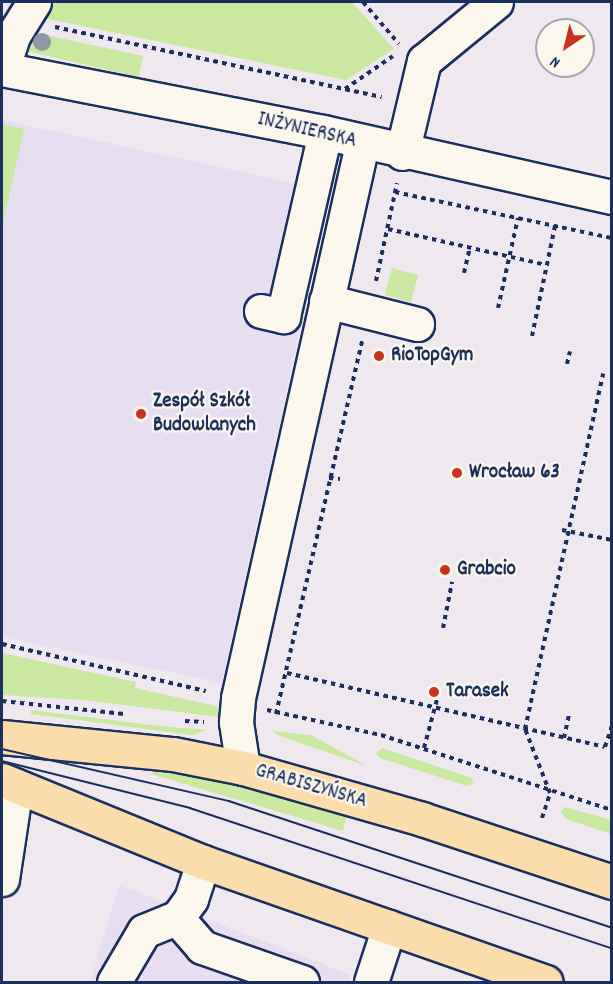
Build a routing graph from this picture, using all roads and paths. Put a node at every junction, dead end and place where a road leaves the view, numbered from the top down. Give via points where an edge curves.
1 (363, 2) edge
2 (496, 2) edge
3 (43, 14) edge
4 (403, 48) dead end
5 (2, 69) edge
6 (345, 89) dead end
7 (325, 133) junction
8 (362, 144) junction
9 (402, 153) junction
10 (612, 197) edge
11 (518, 218) junction
12 (555, 226) junction
13 (388, 229) junction
14 (612, 238) edge
15 (470, 248) junction
16 (510, 257) junction
17 (546, 265) junction
18 (464, 273) dead end
19 (326, 301) junction
20 (498, 308) dead end
21 (261, 311) dead end
22 (369, 311) junction
23 (417, 324) dead end
24 (532, 336) dead end
25 (570, 351) dead end
26 (567, 364) dead end
27 (603, 373) dead end
28 (329, 478) junction
29 (340, 479) dead end
30 (562, 530) dead end
31 (568, 530) junction
32 (612, 540) edge
33 (452, 582) dead end
34 (442, 628) dead end
35 (2, 644) edge
36 (287, 673) junction
37 (439, 692) dead end
38 (238, 698) junction
39 (2, 701) edge
40 (434, 708) junction
41 (276, 714) junction
42 (569, 714) dead end
43 (133, 716) dead end
44 (175, 721) dead end
45 (213, 722) dead end
46 (612, 725) edge
47 (525, 729) junction
48 (2, 737) edge
49 (564, 738) junction
50 (424, 748) junction
51 (243, 768) junction
52 (9, 783) edge
53 (550, 793) junction
54 (612, 810) edge
55 (542, 818) dead end
56 (204, 862) junction
57 (2, 879) edge
58 (612, 882) edge
59 (177, 918) junction
60 (389, 927) junction
61 (114, 982) edge
62 (302, 982) edge
63 (371, 982) edge
64 (546, 982) edge

1 - 4 path
2 - 9 street via 424,61
3 - 5 street via 13,36
3 - 6 path
5 - 7 street, INŻYNIERSKA
7 - 8 street, INŻYNIERSKA
7 - 21 street via 283,316
8 - 9 street, INŻYNIERSKA
8 - 19 street
9 - 10 street, INŻYNIERSKA
11 - 12 path
11 - 13 path via 395,192
11 - 16 path
12 - 14 path
12 - 17 path
13 - 15 path
13 - 22 path
15 - 16 path
15 - 18 path
16 - 17 path
16 - 20 path
17 - 24 path
19 - 22 street
19 - 38 street
22 - 23 street
22 - 28 path
25 - 26 path
27 - 31 path
28 - 29 path
28 - 36 path
30 - 31 path
31 - 32 path
31 - 47 path
33 - 34 path
35 - 38 path
36 - 40 path
36 - 41 path
37 - 40 path
38 - 41 path
38 - 51 street via 236,722
39 - 43 path via 78,706
40 - 47 path
40 - 50 path
41 - 50 path
42 - 49 path
44 - 45 path
46 - 49 path via 605,747
47 - 49 path
47 - 53 path
48 - 51 main road, GRABISZYŃSKA via 173,754
50 - 53 path
51 - 58 main road, GRABISZYŃSKA via 422,819
52 - 56 main road
52 - 57 street
53 - 54 path
53 - 55 path
56 - 59 street via 191,899
56 - 60 main road
59 - 61 street via 144,931
59 - 62 street via 202,947
60 - 63 street
60 - 64 main road

